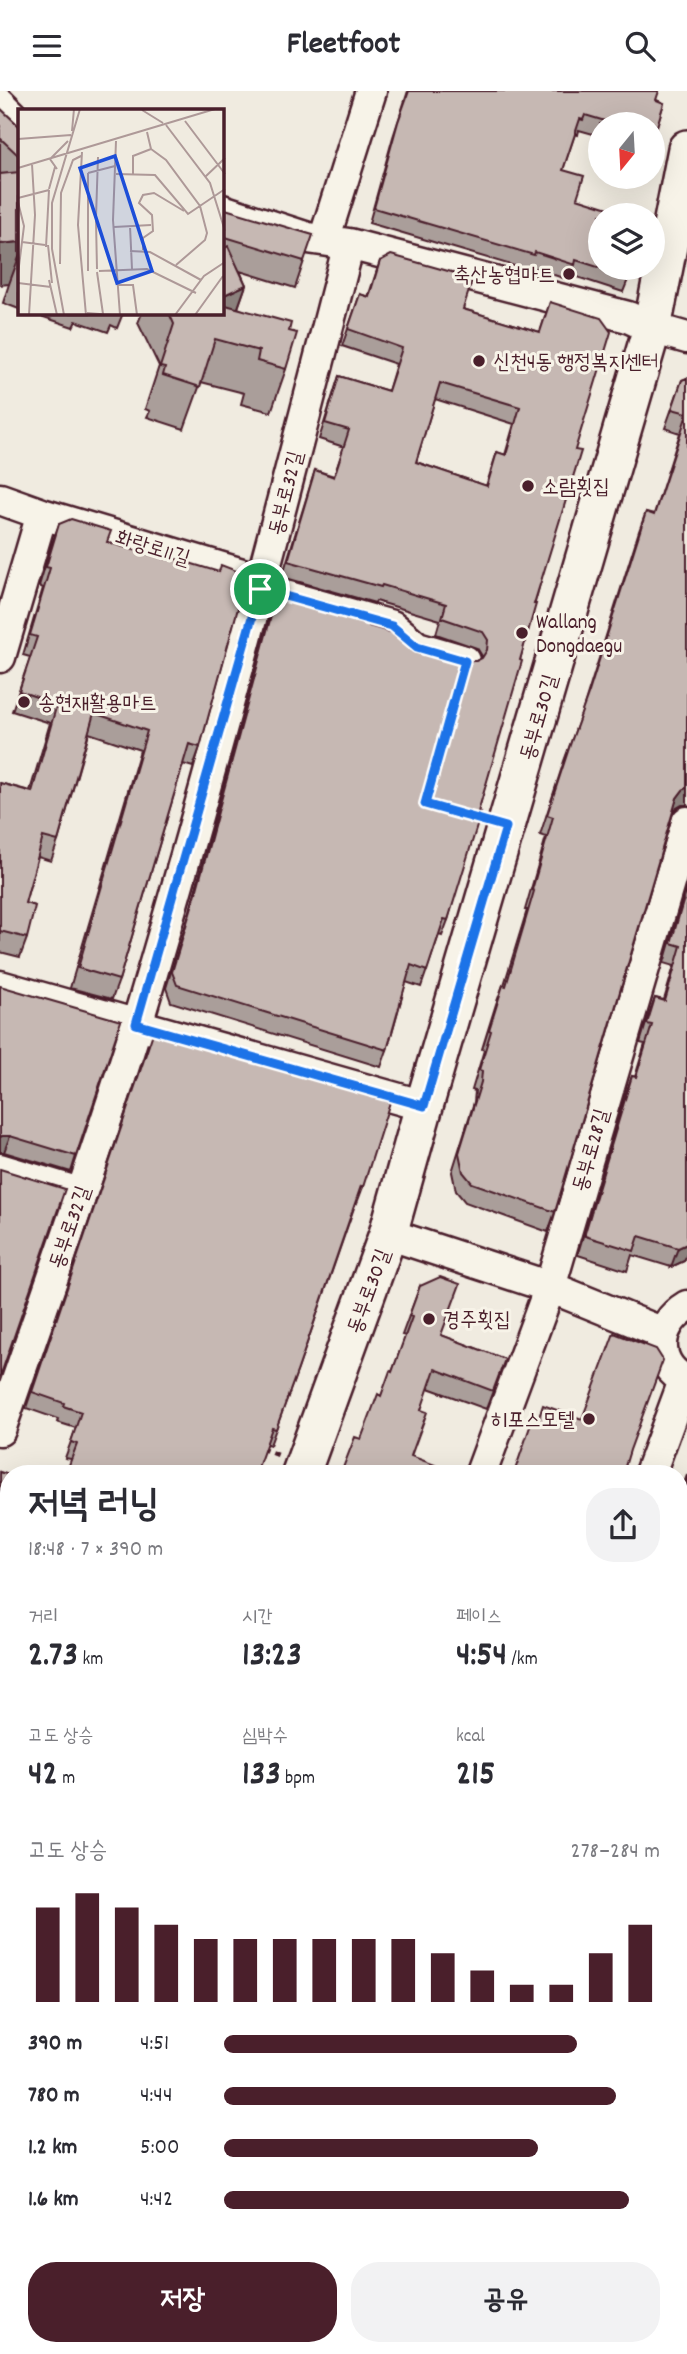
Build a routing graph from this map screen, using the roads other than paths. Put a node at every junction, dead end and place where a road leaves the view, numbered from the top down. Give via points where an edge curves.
1 (371, 91) edge
2 (0, 103) edge
3 (18, 121) edge
4 (687, 149) edge
5 (224, 211) edge
6 (337, 242) junction
7 (652, 328) junction
8 (687, 338) edge
9 (0, 499) edge
10 (43, 514) junction
11 (261, 584) junction
12 (0, 657) edge
13 (465, 661) edge
14 (687, 822) edge
15 (0, 986) edge
16 (136, 1024) junction
17 (424, 1106) junction
18 (0, 1169) edge
19 (80, 1193) junction
20 (388, 1234) junction
21 (550, 1287) junction
22 (687, 1306) edge
23 (663, 1333) junction
24 (686, 1381) edge
25 (0, 1430) edge
26 (305, 1465) edge
27 (484, 1465) edge
28 (653, 1465) edge

1 - 6 street, 동부로32길
2 - 3 street
4 - 7 main road, 동부로30길
5 - 6 street via 308,238
6 - 7 street via 628,317
6 - 11 street, 동부로32길
7 - 8 street
7 - 17 main road, 동부로30길
9 - 10 street, 화랑로11길
10 - 11 street, 화랑로11길
10 - 12 street
11 - 13 street, 화랑로11길 via 392,626 417,647
11 - 16 street, 동부로32길
14 - 21 street, 동부로28길
15 - 16 street
16 - 17 street
16 - 19 street, 동부로32길
17 - 20 main road, 동부로30길
18 - 19 street
19 - 25 street, 동부로32길
20 - 21 street
20 - 26 main road, 동부로30길
21 - 23 street
21 - 27 street, 동부로28길
22 - 23 street via 668,1322
23 - 24 street via 665,1361
24 - 28 street

